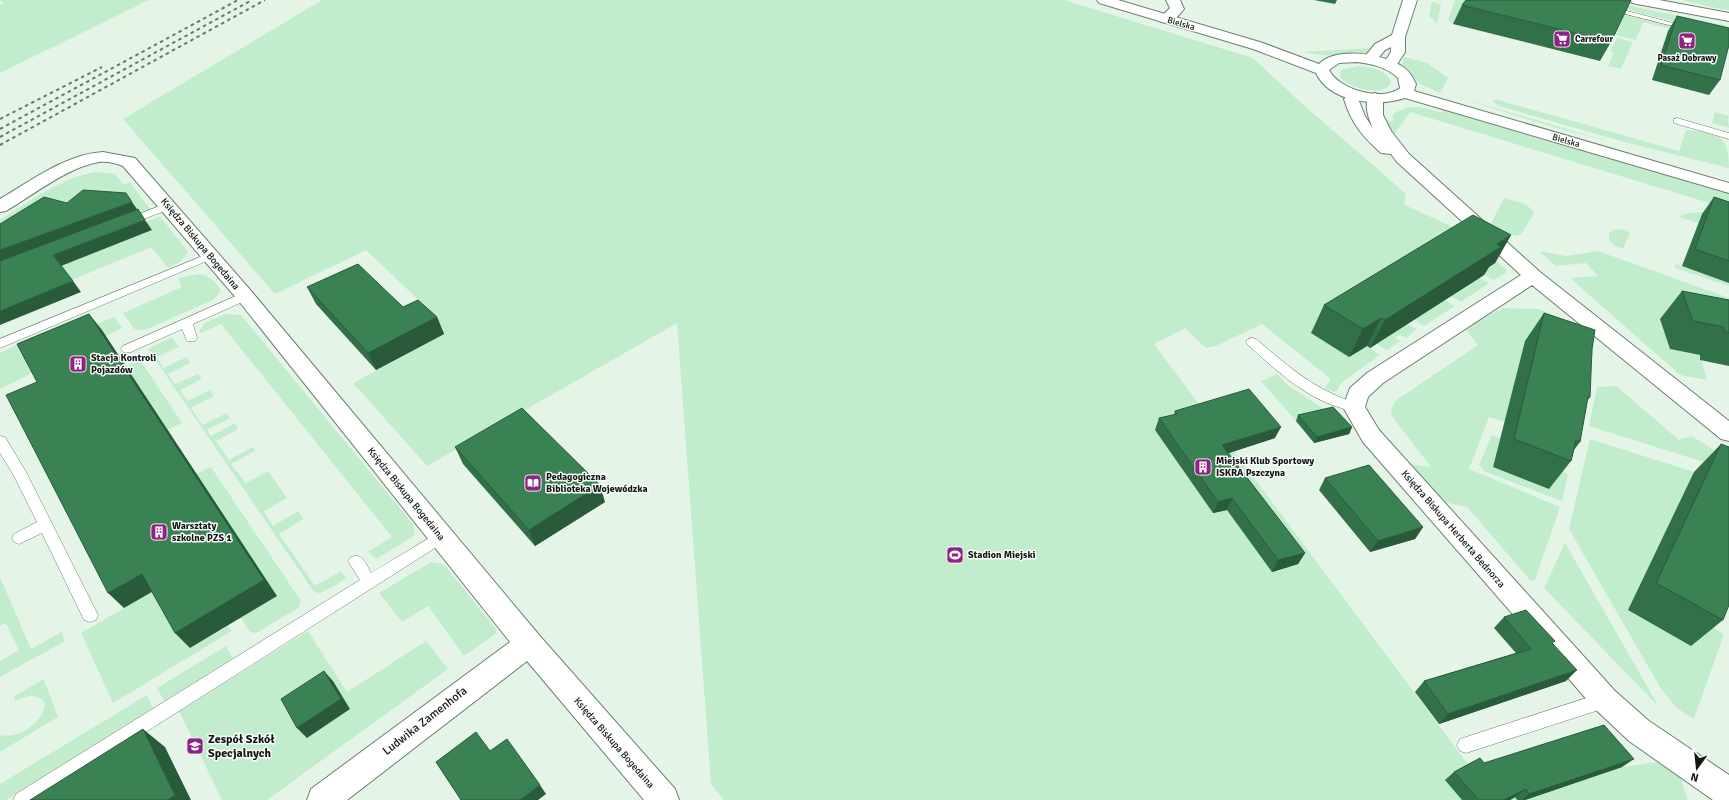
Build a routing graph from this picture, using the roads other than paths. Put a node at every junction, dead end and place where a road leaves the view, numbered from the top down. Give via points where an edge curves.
1 (1104, 0) edge
2 (1173, 0) edge
3 (1410, 0) edge
4 (1574, 0) edge
5 (1637, 0) edge
6 (1729, 17) edge
7 (1166, 19) junction
8 (1698, 30) edge
9 (1398, 37) junction
10 (1369, 60) junction
11 (1325, 66) junction
12 (1389, 66) junction
13 (1406, 89) junction
14 (1375, 98) junction
15 (1352, 99) dead end
16 (1677, 121) dead end
17 (1729, 136) edge
18 (1387, 150) dead end
19 (1729, 176) edge
20 (1729, 188) edge
21 (168, 206) junction
22 (0, 207) edge
23 (117, 226) edge
24 (210, 256) junction
25 (1533, 276) junction
26 (245, 296) junction
27 (186, 322) junction
28 (191, 338) dead end
29 (1252, 342) dead end
30 (0, 344) edge
31 (127, 349) dead end
32 (1354, 407) junction
33 (1729, 433) edge
34 (0, 441) edge
35 (45, 525) junction
36 (441, 537) junction
37 (19, 538) dead end
38 (356, 561) dead end
39 (369, 582) junction
40 (90, 615) dead end
41 (529, 644) junction
42 (1605, 700) junction
43 (1466, 745) dead end
44 (1729, 793) edge
45 (22, 800) edge
46 (322, 800) edge
47 (664, 800) edge

1 - 7 street, Bielska
2 - 7 street via 1177,9
3 - 9 street
4 - 8 lane
5 - 6 street
7 - 11 street, Bielska
9 - 10 street via 1380,47
9 - 12 street via 1398,52
10 - 11 street via 1346,58
10 - 12 street
11 - 14 street via 1323,76 1338,89
12 - 13 street via 1407,78
13 - 14 street via 1386,98
13 - 19 street, Bielska via 1594,142
13 - 20 street, Bielska
14 - 25 street via 1375,115 1393,147
15 - 18 street via 1356,114 1366,132
16 - 17 lane
21 - 22 street, Księdza Biskupa Bogedaina via 129,162 100,157 80,162
21 - 23 lane
21 - 24 street, Księdza Biskupa Bogedaina
24 - 26 street, Księdza Biskupa Bogedaina
24 - 30 lane
25 - 32 street via 1375,378 1358,394
25 - 33 street
26 - 27 lane
26 - 36 street, Księdza Biskupa Bogedaina
27 - 28 lane
27 - 31 lane
29 - 32 lane via 1300,384 1320,396
32 - 42 street, Księdza Biskupa Herberta Bednorza via 1371,436
34 - 35 lane via 19,472
35 - 37 lane
35 - 40 lane
36 - 39 lane
36 - 41 street, Księdza Biskupa Bogedaina
38 - 39 lane
39 - 45 lane
41 - 46 street, Ludwika Zamenhofa
41 - 47 street, Księdza Biskupa Bogedaina
42 - 43 lane
42 - 44 street, Księdza Biskupa Herberta Bednorza via 1639,731

